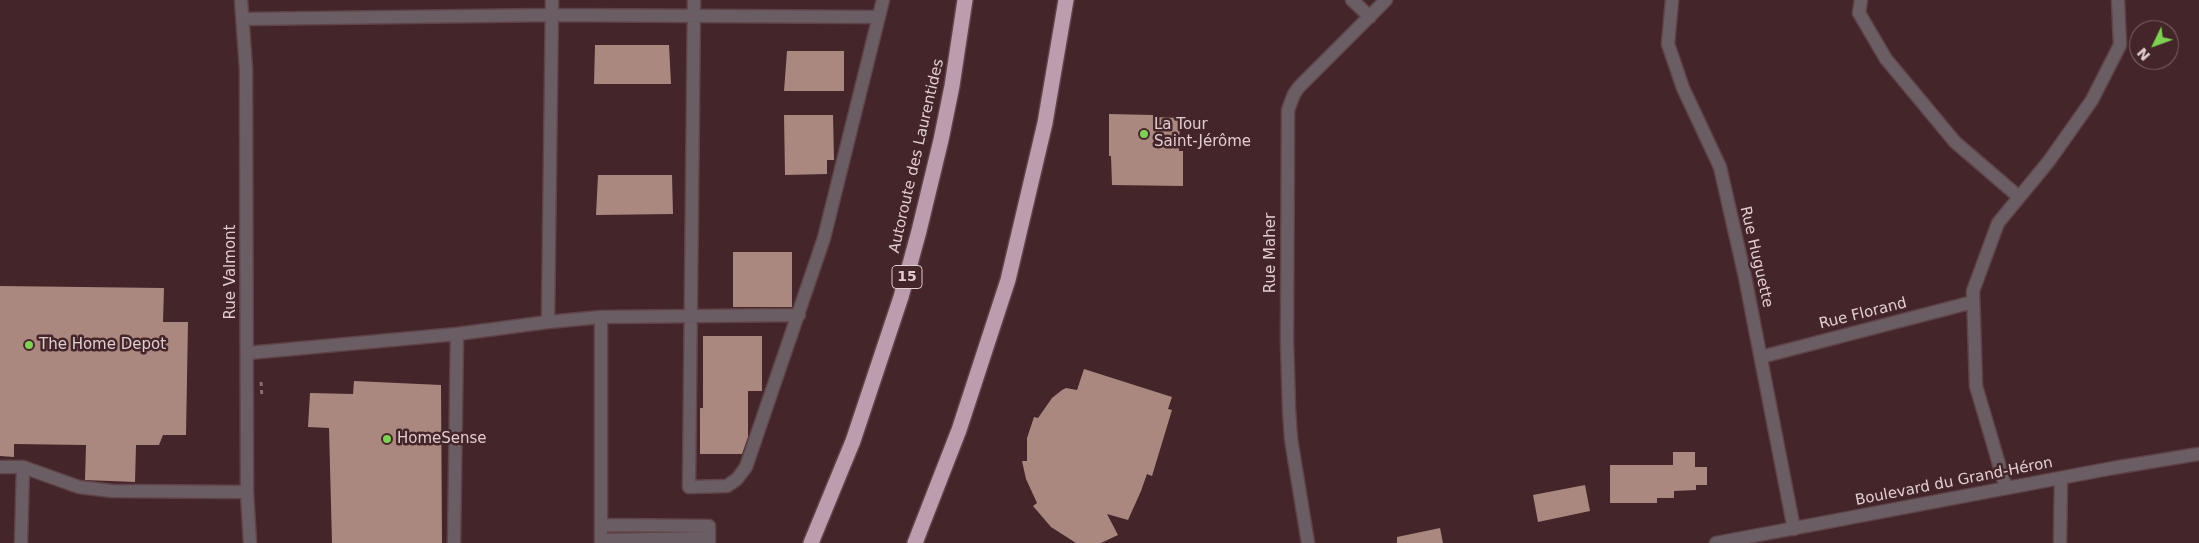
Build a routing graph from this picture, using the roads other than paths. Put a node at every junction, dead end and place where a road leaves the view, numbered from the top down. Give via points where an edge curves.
1 (241, 0) edge
2 (552, 0) edge
3 (694, 0) edge
4 (883, 0) edge
5 (965, 0) edge
6 (1066, 0) edge
7 (1352, 0) edge
8 (1386, 0) edge
9 (1672, 0) edge
10 (1860, 0) edge
11 (2118, 0) edge
12 (551, 15) junction
13 (694, 16) junction
14 (878, 17) junction
15 (1370, 18) junction
16 (244, 19) junction
17 (2019, 197) junction
18 (1973, 302) junction
19 (690, 316) junction
20 (799, 316) junction
21 (601, 317) junction
22 (548, 322) junction
23 (457, 334) junction
24 (248, 353) junction
25 (1761, 357) junction
26 (2199, 454) edge
27 (0, 467) edge
28 (23, 467) junction
29 (2061, 478) junction
30 (2006, 488) junction
31 (247, 492) junction
32 (601, 525) junction
33 (1794, 529) junction
34 (709, 541) edge
35 (601, 542) edge
36 (21, 543) edge
37 (250, 543) edge
38 (454, 543) edge
39 (811, 543) edge
40 (915, 543) edge
41 (1308, 543) edge
42 (1716, 543) edge
43 (2060, 543) edge

1 - 16 street, Rue Valmont
2 - 12 street
3 - 13 street
4 - 14 street
5 - 39 highway, Autoroute des Laurentides / 15 via 939,148 901,297 852,441
6 - 40 highway via 1046,116 1008,280 962,422
7 - 15 street
8 - 15 street, Rue Maher
9 - 25 street, Rue Huguette via 1668,44 1720,167
10 - 17 street via 1859,13 1886,59 1955,142
11 - 17 street via 2120,45 2092,100
12 - 13 street
12 - 16 street
12 - 22 street
13 - 14 street
13 - 19 street
14 - 20 street via 830,214
15 - 41 street, Rue Maher via 1298,87 1288,114 1288,408
16 - 24 street, Rue Valmont
17 - 18 street via 1998,222 1973,291
18 - 25 street, Rue Florand
18 - 30 street via 1976,386
19 - 20 street
19 - 20 street via 689,487 727,486 746,467
19 - 21 street
21 - 22 street
21 - 32 street
22 - 23 street
23 - 24 street
23 - 38 street
24 - 31 street, Rue Valmont
25 - 33 street, Rue Huguette
26 - 29 street, Boulevard du Grand-Héron
27 - 28 street
28 - 31 street via 79,487 112,491
28 - 36 street
29 - 30 street, Boulevard du Grand-Héron
29 - 43 street
30 - 33 street, Boulevard du Grand-Héron
31 - 37 street, Rue Valmont
32 - 34 street via 709,526
32 - 35 street
33 - 42 street, Boulevard du Grand-Héron
34 - 35 street

